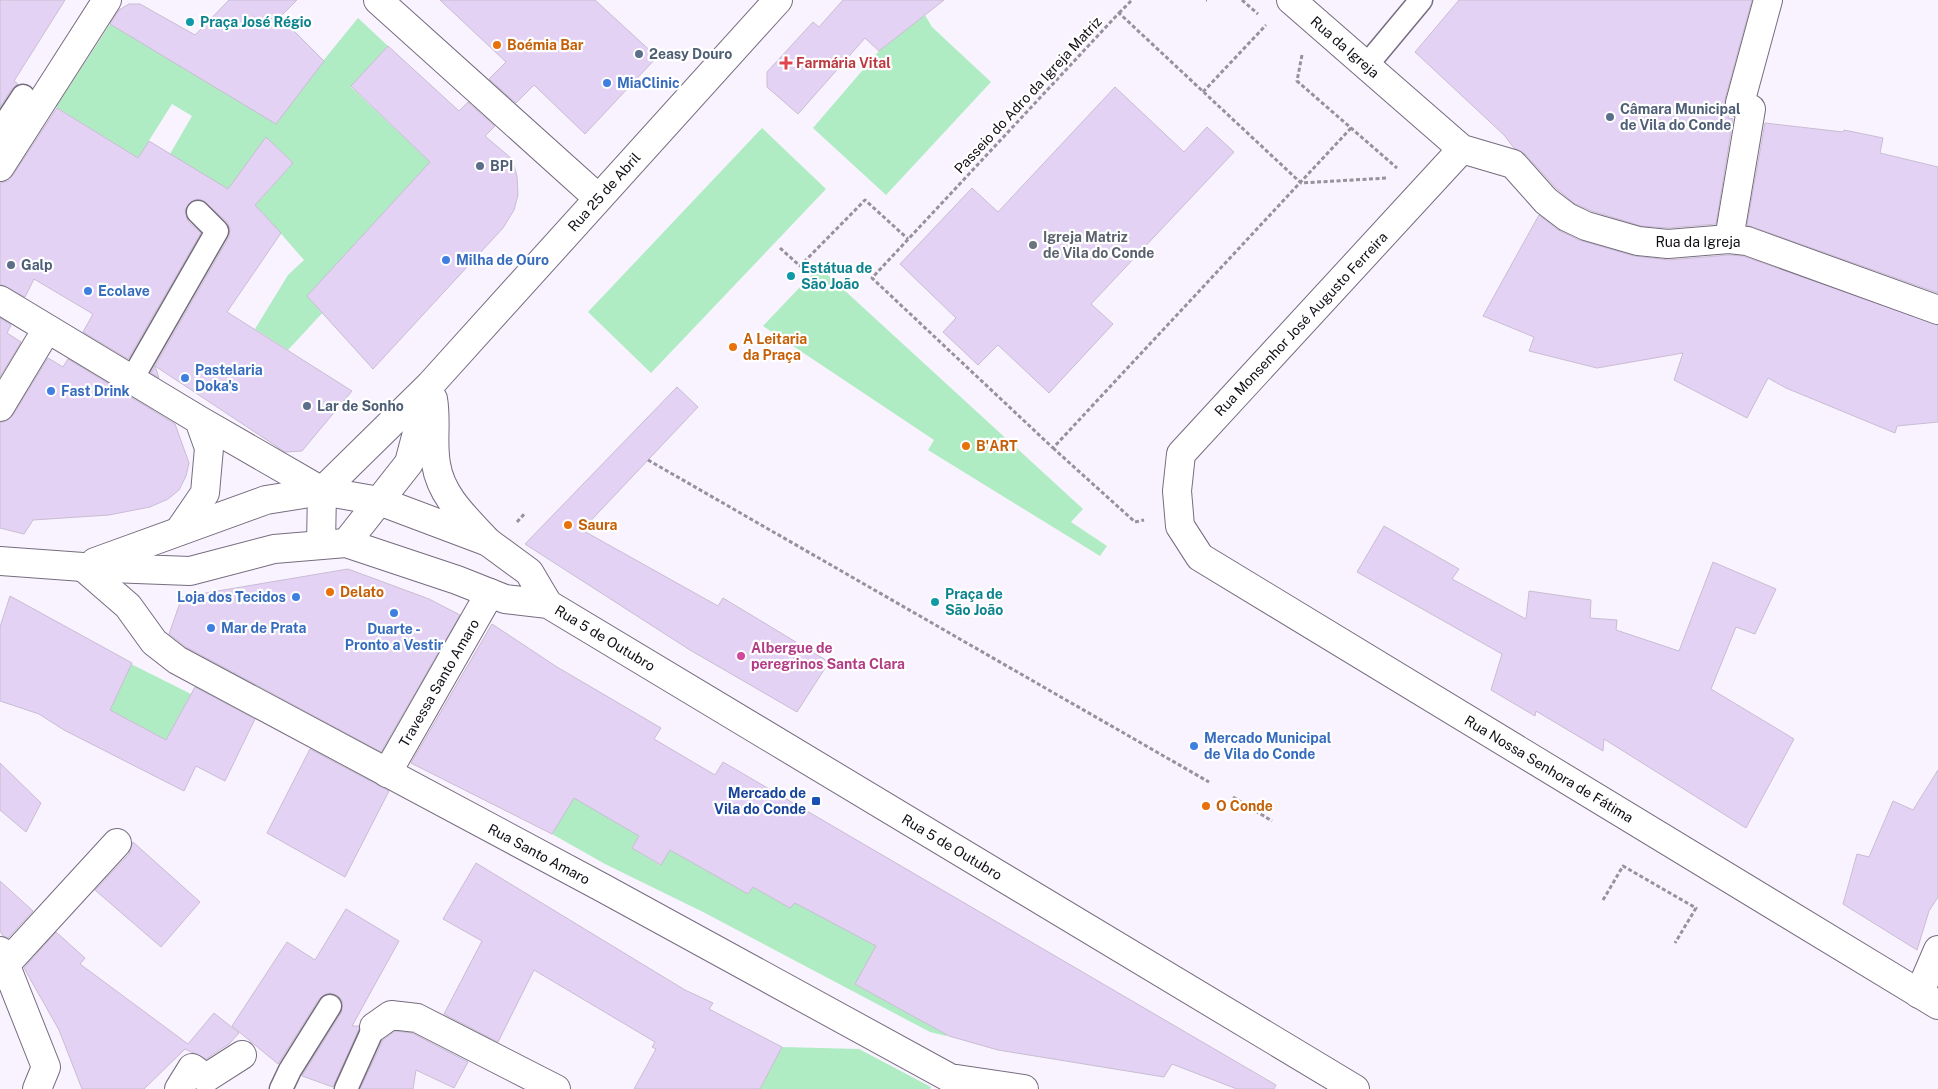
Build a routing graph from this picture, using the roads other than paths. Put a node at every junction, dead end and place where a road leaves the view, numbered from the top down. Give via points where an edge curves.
1 (106, 0) edge
2 (378, 0) edge
3 (778, 0) edge
4 (1291, 0) edge
5 (1421, 0) edge
6 (1768, 0) edge
7 (1366, 66) junction
8 (23, 96) dead end
9 (0, 131) edge
10 (1462, 149) junction
11 (0, 167) edge
12 (598, 198) junction
13 (198, 212) dead end
14 (1729, 239) junction
15 (0, 300) edge
16 (1938, 310) edge
17 (47, 329) junction
18 (132, 379) junction
19 (430, 385) junction
20 (0, 407) edge
21 (198, 420) junction
22 (322, 491) junction
23 (379, 501) junction
24 (1179, 515) joint
25 (179, 531) junction
26 (488, 542) junction
27 (334, 544) junction
28 (0, 560) edge
29 (83, 567) junction
30 (490, 593) junction
31 (548, 604) junction
32 (387, 773) junction
33 (117, 843) dead end
34 (1938, 950) edge
35 (3, 957) edge
36 (1929, 1000) edge
37 (330, 1006) dead end
38 (374, 1027) joint
39 (242, 1055) dead end
40 (37, 1089) edge
41 (179, 1089) edge
42 (281, 1089) edge
43 (346, 1089) edge
44 (556, 1089) edge
45 (1024, 1089) edge
46 (1355, 1089) edge

1 - 11 street
2 - 12 street
3 - 12 street, Rua 25 de Abril
4 - 7 street, Rua da Igreja
5 - 7 lane
6 - 14 street via 1740,103 1751,109
7 - 10 street, Rua da Igreja
8 - 9 lane
10 - 14 street, Rua da Igreja via 1513,164 1546,201 1586,226 1638,241 1668,244
10 - 24 street, Rua Monsenhor José Augusto Ferreira via 1182,454 1176,491
12 - 19 street, Rua 25 de Abril
13 - 18 lane via 217,231
14 - 16 street, Rua da Igreja via 1774,250
15 - 17 street, Rua 5 de Outubro
17 - 18 street, Rua 5 de Outubro
17 - 20 street
18 - 21 street, Rua 5 de Outubro
19 - 22 street, Rua 25 de Abril
19 - 23 street, Rua 25 de Abril via 409,463
19 - 26 street via 436,416 436,464 450,501
21 - 22 street, Rua 5 de Outubro
21 - 25 street via 209,448 205,492
22 - 23 street, Rua 5 de Outubro
22 - 25 street, Rua 5 de Outubro via 266,500
22 - 27 street
23 - 26 street, Rua 5 de Outubro
23 - 27 street
24 - 36 street, Rua Nossa Senhora de Fátima via 1180,526 1200,557
25 - 29 street, Rua 5 de Outubro
26 - 31 street, Rua 5 de Outubro via 529,572
27 - 29 street, Rua 5 de Outubro via 274,549 190,571
27 - 30 street, Rua 5 de Outubro via 457,580
28 - 29 street
29 - 32 street, Rua Santo Amaro via 128,606 154,642 177,660
30 - 31 street, Rua 5 de Outubro via 505,600
30 - 32 street, Travessa Santo Amaro
31 - 46 street, Rua 5 de Outubro
32 - 45 street, Rua Santo Amaro via 950,1078
33 - 35 street
34 - 36 street
35 - 40 street via 46,1067
37 - 42 lane
38 - 43 lane
38 - 44 street via 391,1015 417,1018
39 - 41 street via 206,1078 192,1068

